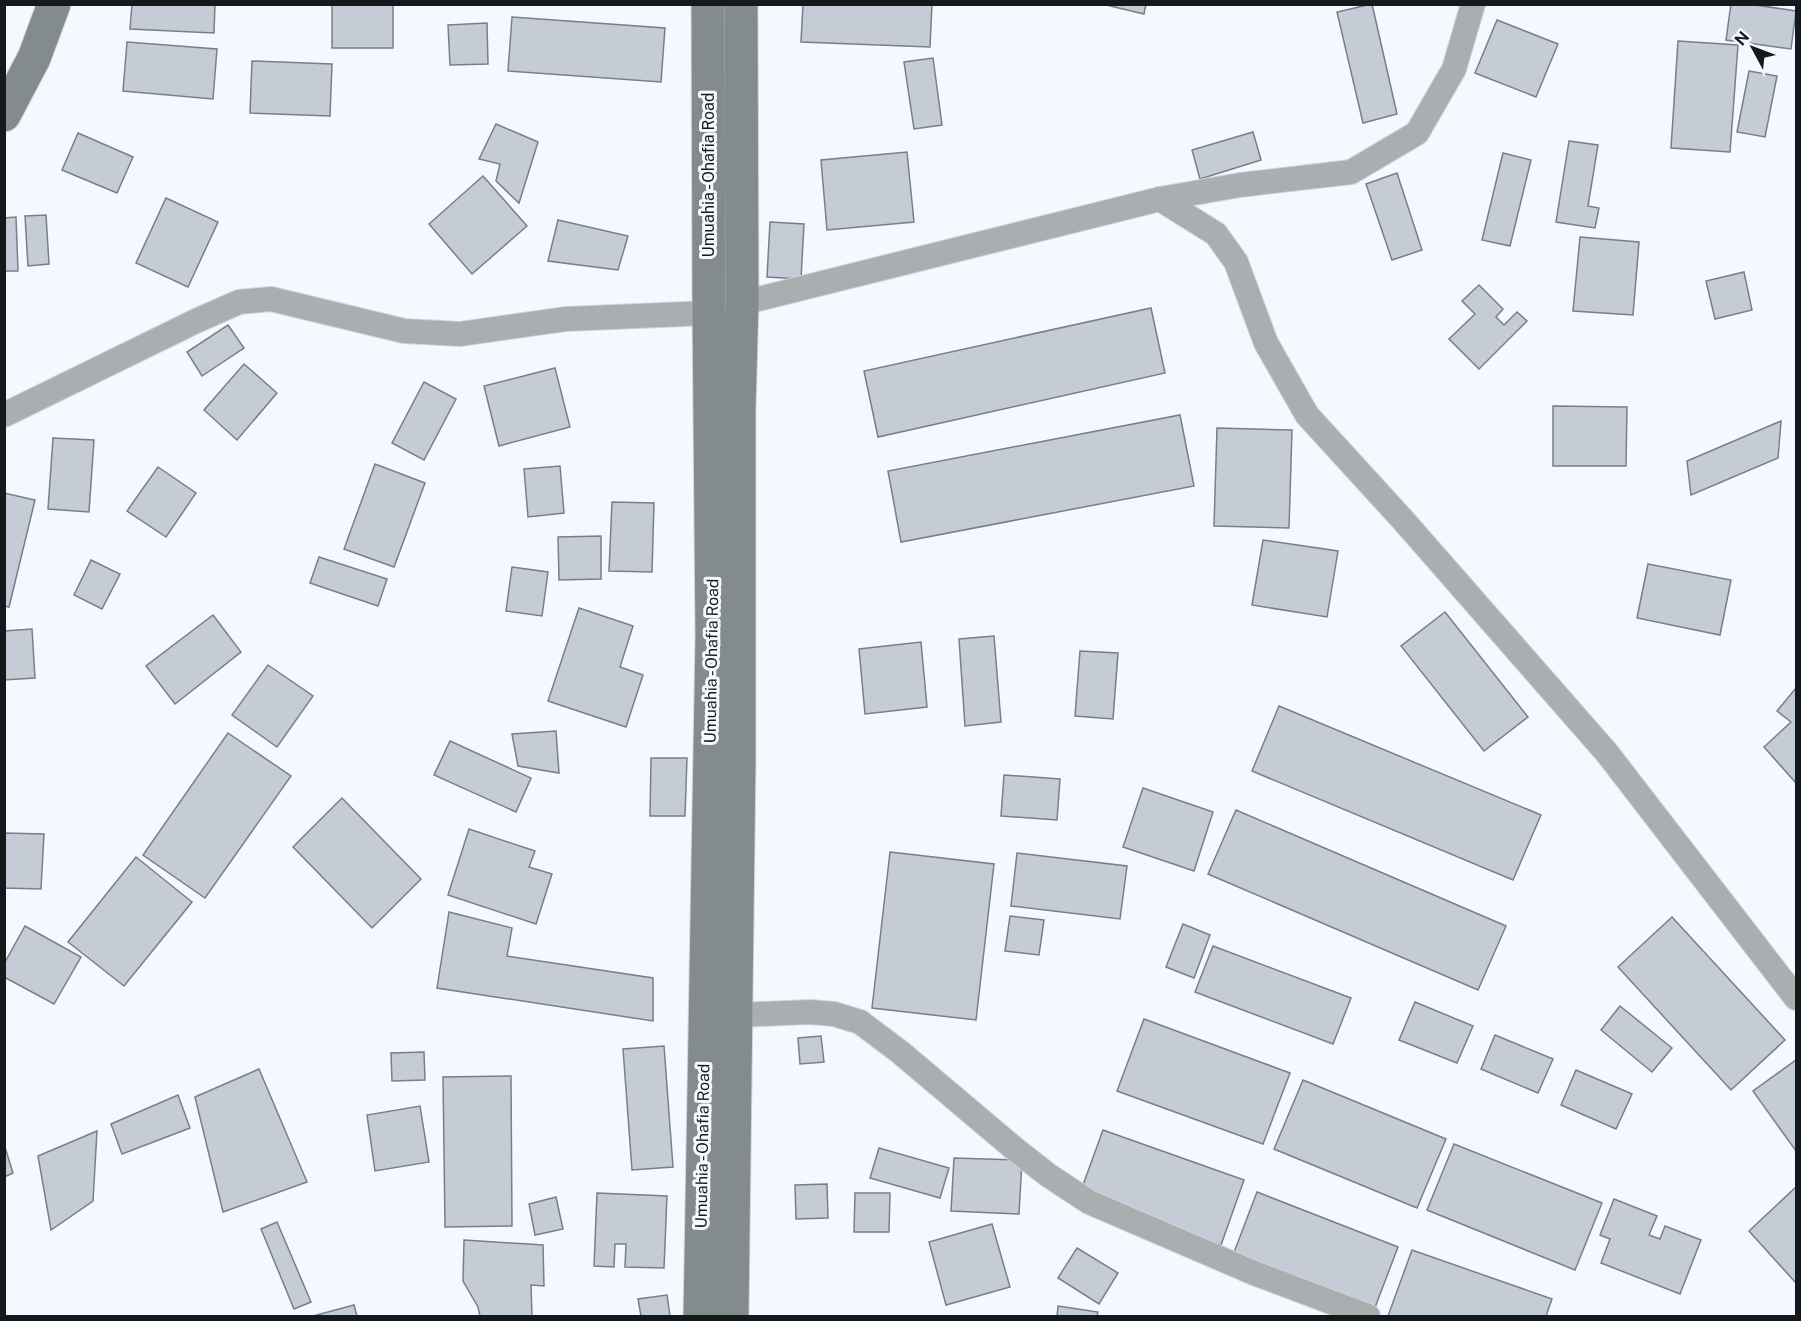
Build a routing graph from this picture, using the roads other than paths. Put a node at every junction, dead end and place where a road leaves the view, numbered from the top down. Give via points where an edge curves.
1 (54, 4) edge
2 (708, 4) edge
3 (741, 4) edge
4 (1473, 4) edge
5 (4, 115) edge
6 (1160, 199) junction
7 (742, 303) junction
8 (709, 313) junction
9 (724, 410) junction
10 (4, 415) edge
11 (1797, 998) edge
12 (736, 1016) junction
13 (734, 1134) junction
14 (702, 1136) junction
15 (700, 1317) edge
16 (732, 1317) edge
17 (1368, 1317) edge

1 - 5 main road via 34,58
2 - 8 main road, Umuahia - Ohafia Road
3 - 7 main road, Umuahia - Ohafia Road
4 - 6 street via 1454,69 1417,134 1350,172
6 - 7 street
6 - 11 street via 1216,234 1236,262 1266,343 1307,414 1606,753
7 - 9 main road, Umuahia - Ohafia Road
8 - 9 main road, Umuahia - Ohafia Road
8 - 10 street via 566,319 460,334 404,331 271,299 239,302
9 - 12 main road, Umuahia - Ohafia Road via 740,761
9 - 14 main road, Umuahia - Ohafia Road via 712,636
12 - 13 main road, Umuahia - Ohafia Road
12 - 17 street via 810,1012 860,1022 1032,1163 1089,1202
13 - 14 main road
13 - 16 main road, Umuahia - Ohafia Road
14 - 15 main road, Umuahia - Ohafia Road

